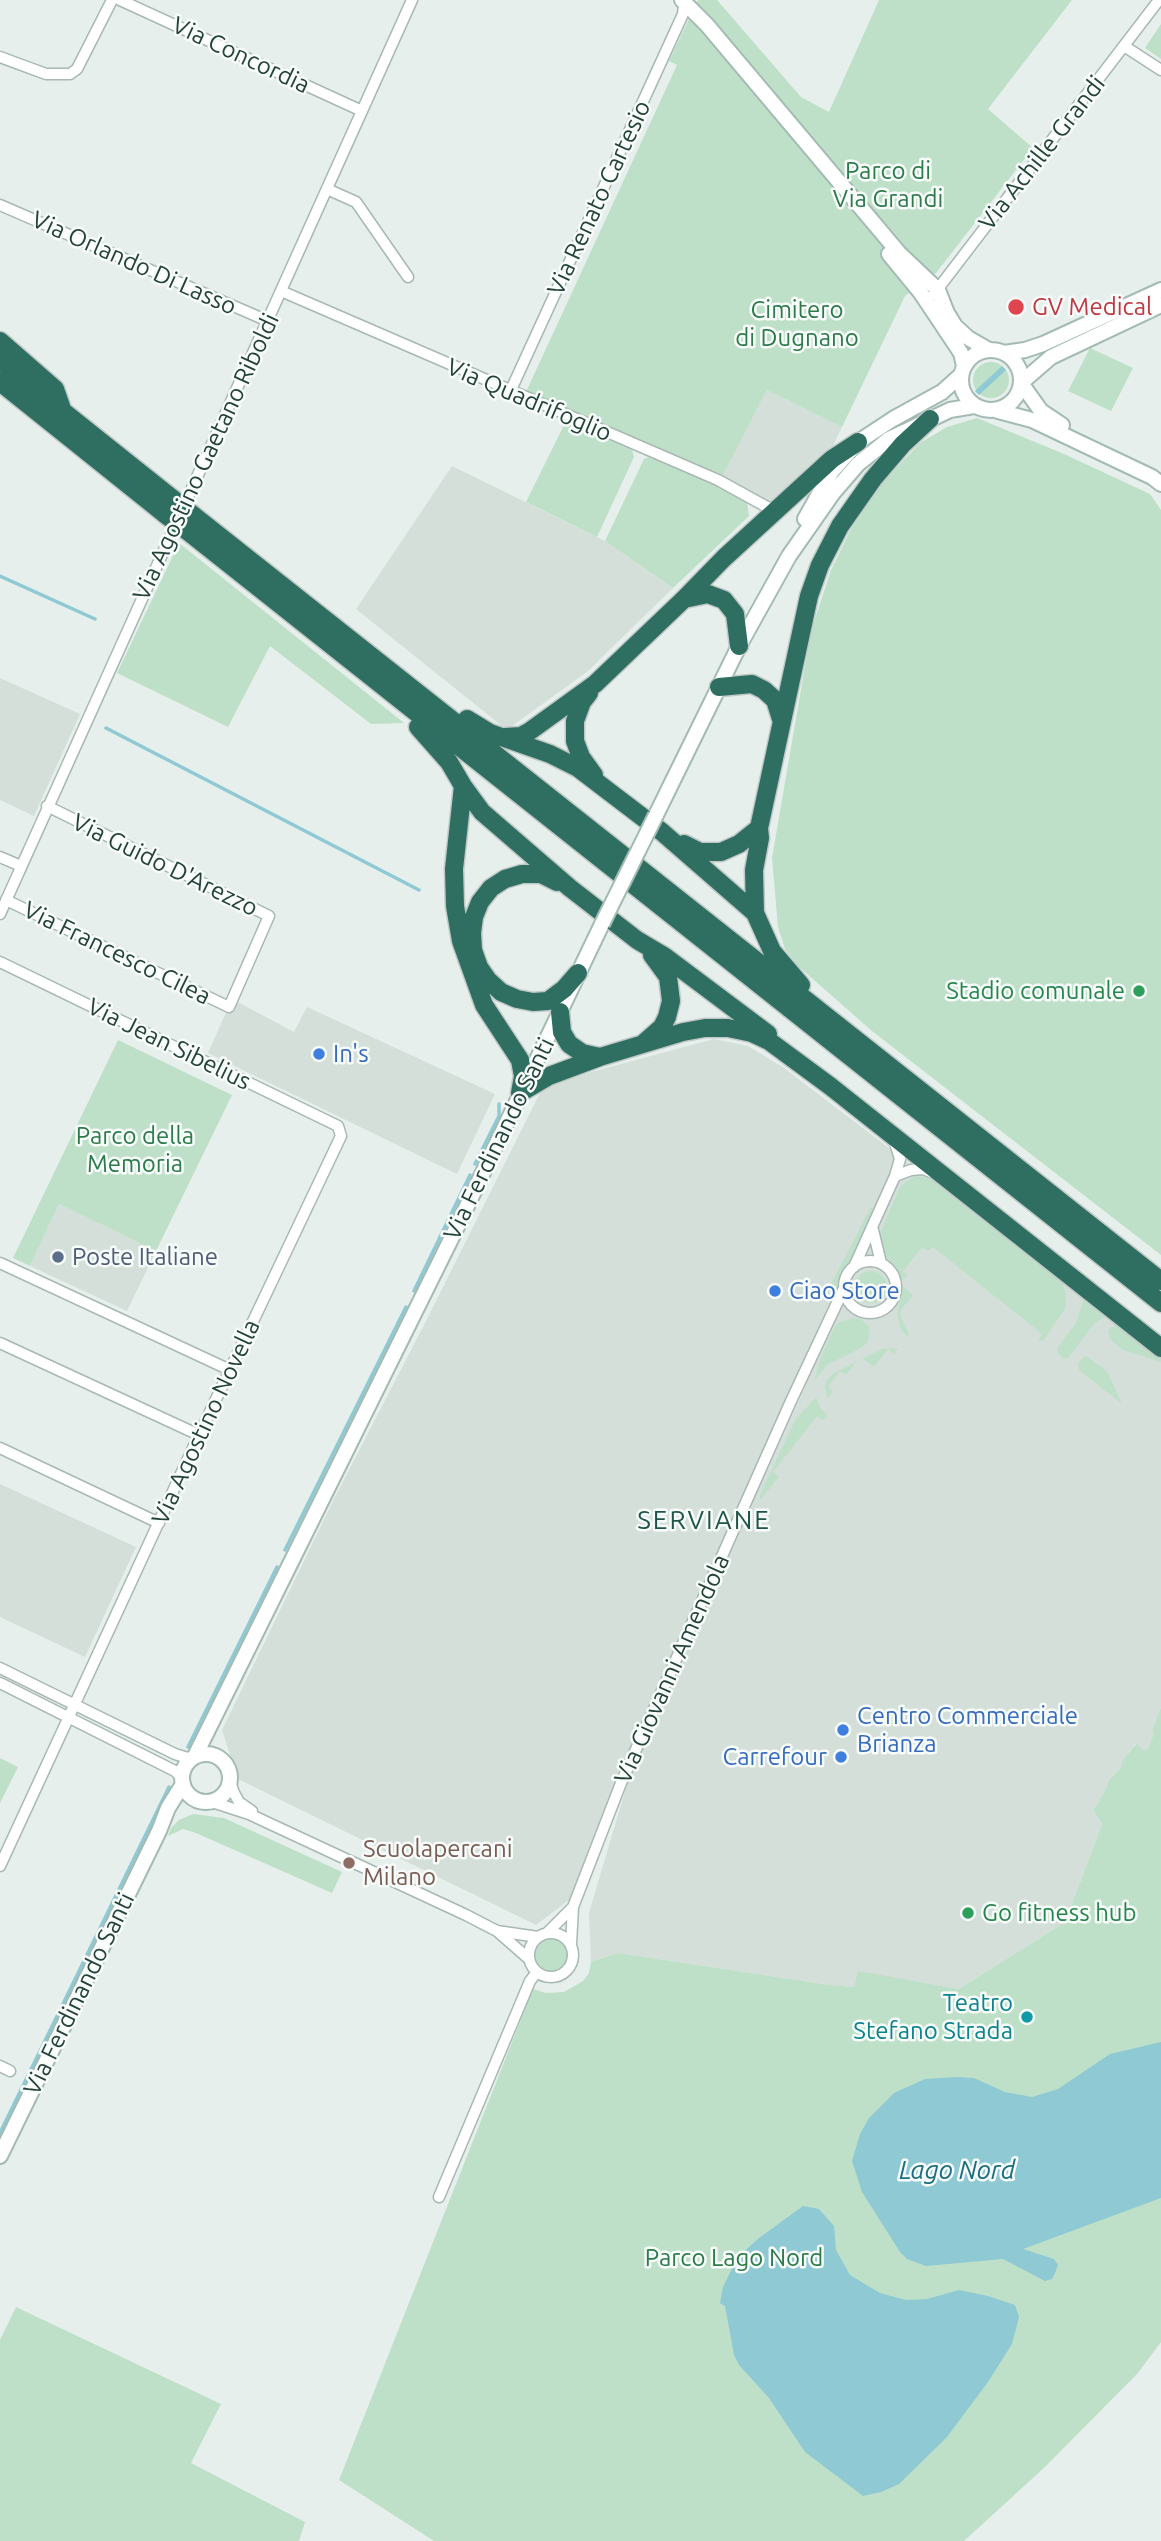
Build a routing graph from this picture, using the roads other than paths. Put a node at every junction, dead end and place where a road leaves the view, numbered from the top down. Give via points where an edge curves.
1 (112, 0) edge
2 (120, 0) edge
3 (412, 0) edge
4 (1159, 0) edge
5 (684, 1) edge
6 (1124, 46) junction
7 (0, 57) edge
8 (1161, 70) edge
9 (362, 111) junction
10 (327, 189) junction
11 (0, 205) edge
12 (408, 277) dead end
13 (938, 290) junction
14 (1161, 290) edge
15 (281, 291) junction
16 (921, 293) junction
17 (1161, 305) edge
18 (268, 321) junction
19 (0, 341) edge
20 (989, 350) junction
21 (1004, 353) junction
22 (0, 361) edge
23 (962, 370) junction
24 (1021, 383) junction
25 (4, 386) edge
26 (510, 392) junction
27 (974, 406) junction
28 (997, 410) junction
29 (63, 412) junction
30 (930, 419) junction
31 (858, 442) junction
32 (1161, 472) edge
33 (1161, 484) edge
34 (169, 507) junction
35 (776, 512) junction
36 (189, 523) junction
37 (789, 556) junction
38 (684, 599) junction
39 (739, 646) junction
40 (342, 654) junction
41 (595, 684) junction
42 (719, 687) junction
43 (412, 688) junction
44 (781, 720) junction
45 (499, 737) junction
46 (463, 786) junction
47 (606, 788) junction
48 (47, 806) junction
49 (759, 828) junction
50 (662, 832) junction
51 (0, 857) edge
52 (21, 866) junction
53 (570, 888) junction
54 (6, 900) junction
55 (755, 913) junction
56 (0, 914) edge
57 (638, 940) junction
58 (0, 962) edge
59 (578, 973) junction
60 (229, 1007) joint
61 (815, 1008) junction
62 (560, 1012) junction
63 (643, 1044) junction
64 (600, 1057) junction
65 (830, 1086) junction
66 (520, 1093) junction
67 (338, 1126) joint
68 (890, 1133) junction
69 (895, 1176) junction
70 (944, 1176) junction
71 (873, 1227) junction
72 (0, 1263) edge
73 (881, 1263) junction
74 (854, 1267) junction
75 (1161, 1281) edge
76 (845, 1286) junction
77 (1161, 1303) edge
78 (856, 1308) junction
79 (829, 1319) junction
80 (0, 1343) edge
81 (1161, 1348) edge
82 (230, 1370) junction
83 (198, 1435) junction
84 (0, 1448) edge
85 (159, 1523) junction
86 (0, 1668) edge
87 (0, 1683) edge
88 (73, 1705) junction
89 (68, 1717) junction
90 (212, 1724) junction
91 (193, 1758) junction
92 (218, 1758) junction
93 (229, 1779) junction
94 (182, 1781) junction
95 (204, 1801) junction
96 (275, 1828) junction
97 (159, 1831) junction
98 (0, 1866) edge
99 (573, 1908) junction
100 (497, 1931) junction
101 (542, 1935) junction
102 (571, 1944) junction
103 (529, 1959) junction
104 (537, 1972) junction
105 (0, 2066) edge
106 (10, 2071) dead end
107 (0, 2156) edge
108 (439, 2197) dead end

1 - 7 street via 77,69 70,74 46,74
2 - 9 street, Via Concordia
3 - 9 street, Via Agostino Gaetano Riboldi
4 - 6 street, Via Achille Grandi
5 - 13 main road via 899,253
5 - 16 main road via 702,30
5 - 26 street, Via Renato Cartesio via 683,14
6 - 8 street
6 - 13 street, Via Achille Grandi
9 - 10 street, Via Agostino Gaetano Riboldi
10 - 12 street via 356,202
10 - 15 street, Via Agostino Gaetano Riboldi
11 - 18 street, Via Orlando Di Lasso
13 - 16 street via 930,297
13 - 20 main road via 955,326
14 - 21 main road via 1043,344
15 - 18 street, Via Agostino Gaetano Riboldi
15 - 26 street, Via Quadrifoglio
16 - 23 main road via 961,353
17 - 24 main road via 1051,357
18 - 48 street, Via Agostino Gaetano Riboldi
19 - 29 highway via 55,388
20 - 21 main road
20 - 23 main road via 974,355
21 - 24 main road via 1016,363
22 - 29 highway
23 - 27 main road via 963,393
23 - 31 main road via 942,392
24 - 28 main road via 1015,400
24 - 32 main road via 1053,420
25 - 34 highway
26 - 35 street, Via Quadrifoglio via 718,480
27 - 28 main road
27 - 30 main road
28 - 33 main road via 1032,420
29 - 34 highway
30 - 37 main road via 889,439 858,464
30 - 44 highway via 873,479 830,545 809,596
31 - 35 highway via 832,459
31 - 37 main road via 825,483
34 - 36 highway, bridge
35 - 38 highway
36 - 40 highway
36 - 43 highway
37 - 39 main road, Via Ferdinando Santi
38 - 39 highway via 708,594 724,600 735,614
38 - 41 highway
39 - 42 main road, Via Ferdinando Santi
40 - 46 highway via 432,740
40 - 77 highway
41 - 45 highway via 530,731
41 - 47 highway via 578,713 575,741 585,764
42 - 44 highway via 752,684 764,690 775,700
42 - 59 main road, Via Ferdinando Santi, bridge
43 - 45 highway via 430,690
43 - 61 highway
44 - 49 highway
45 - 47 highway via 551,754
46 - 53 highway via 482,812
46 - 66 highway via 454,869 461,942 484,1005 520,1060
47 - 50 highway
48 - 52 street, Via Agostino Gaetano Riboldi
48 - 60 street, Via Guido D'Arezzo via 269,916
49 - 50 highway via 721,852 700,852
49 - 55 highway
50 - 55 highway
51 - 52 street
52 - 54 street, Via Agostino Gaetano Riboldi
53 - 57 highway
53 - 59 highway via 541,874 505,879 480,902 471,933 479,967 488,980 517,999 548,1001
54 - 56 street, Via Agostino Gaetano Riboldi
54 - 60 street, Via Francesco Cilea
55 - 61 highway via 772,951 810,994
57 - 63 highway via 663,968 670,990 667,1017
57 - 65 highway via 748,1018
58 - 67 street, Via Jean Sibelius
59 - 62 main road, Via Ferdinando Santi
61 - 75 highway
62 - 64 highway via 569,1044
62 - 66 main road, Via Ferdinando Santi
63 - 64 highway
63 - 65 highway via 705,1028 752,1033
64 - 66 highway via 542,1079
65 - 68 highway
66 - 90 main road, Via Ferdinando Santi
67 - 82 street, Via Agostino Novella via 341,1136
68 - 69 street via 900,1159
68 - 70 highway
69 - 70 street via 923,1169
69 - 71 street
70 - 81 highway
71 - 73 street
71 - 74 street
72 - 82 street
73 - 74 street via 865,1261
73 - 78 street via 895,1280 894,1297 876,1312
74 - 76 street
76 - 78 street
76 - 79 street, Via Giovanni Amendola
78 - 79 street
79 - 99 street, Via Giovanni Amendola via 633,1755
80 - 83 street
82 - 83 street, Via Agostino Novella
83 - 85 street, Via Agostino Novella
84 - 85 street
85 - 88 street, Via Agostino Novella
86 - 88 street
87 - 89 street
88 - 89 street, Via Agostino Novella
88 - 91 street
89 - 94 street via 175,1771
89 - 98 street, Via Agostino Novella
90 - 91 main road, Via Ferdinando Santi
90 - 92 main road
91 - 92 main road via 208,1754
91 - 94 main road via 183,1770
92 - 93 main road via 227,1767
93 - 95 main road via 221,1796
93 - 96 street via 239,1802
94 - 95 main road via 188,1793
94 - 97 main road, Via Ferdinando Santi
95 - 96 street via 249,1814
95 - 97 main road, Via Ferdinando Santi via 190,1802
96 - 100 street
97 - 107 main road, Via Ferdinando Santi
99 - 101 street, Via Giovanni Amendola
99 - 102 street, Via Giovanni Amendola
100 - 101 street
100 - 103 street
101 - 102 street via 560,1934
101 - 103 street via 532,1944
102 - 104 street via 573,1957 563,1974 550,1977
103 - 104 street
104 - 108 street
105 - 106 street

